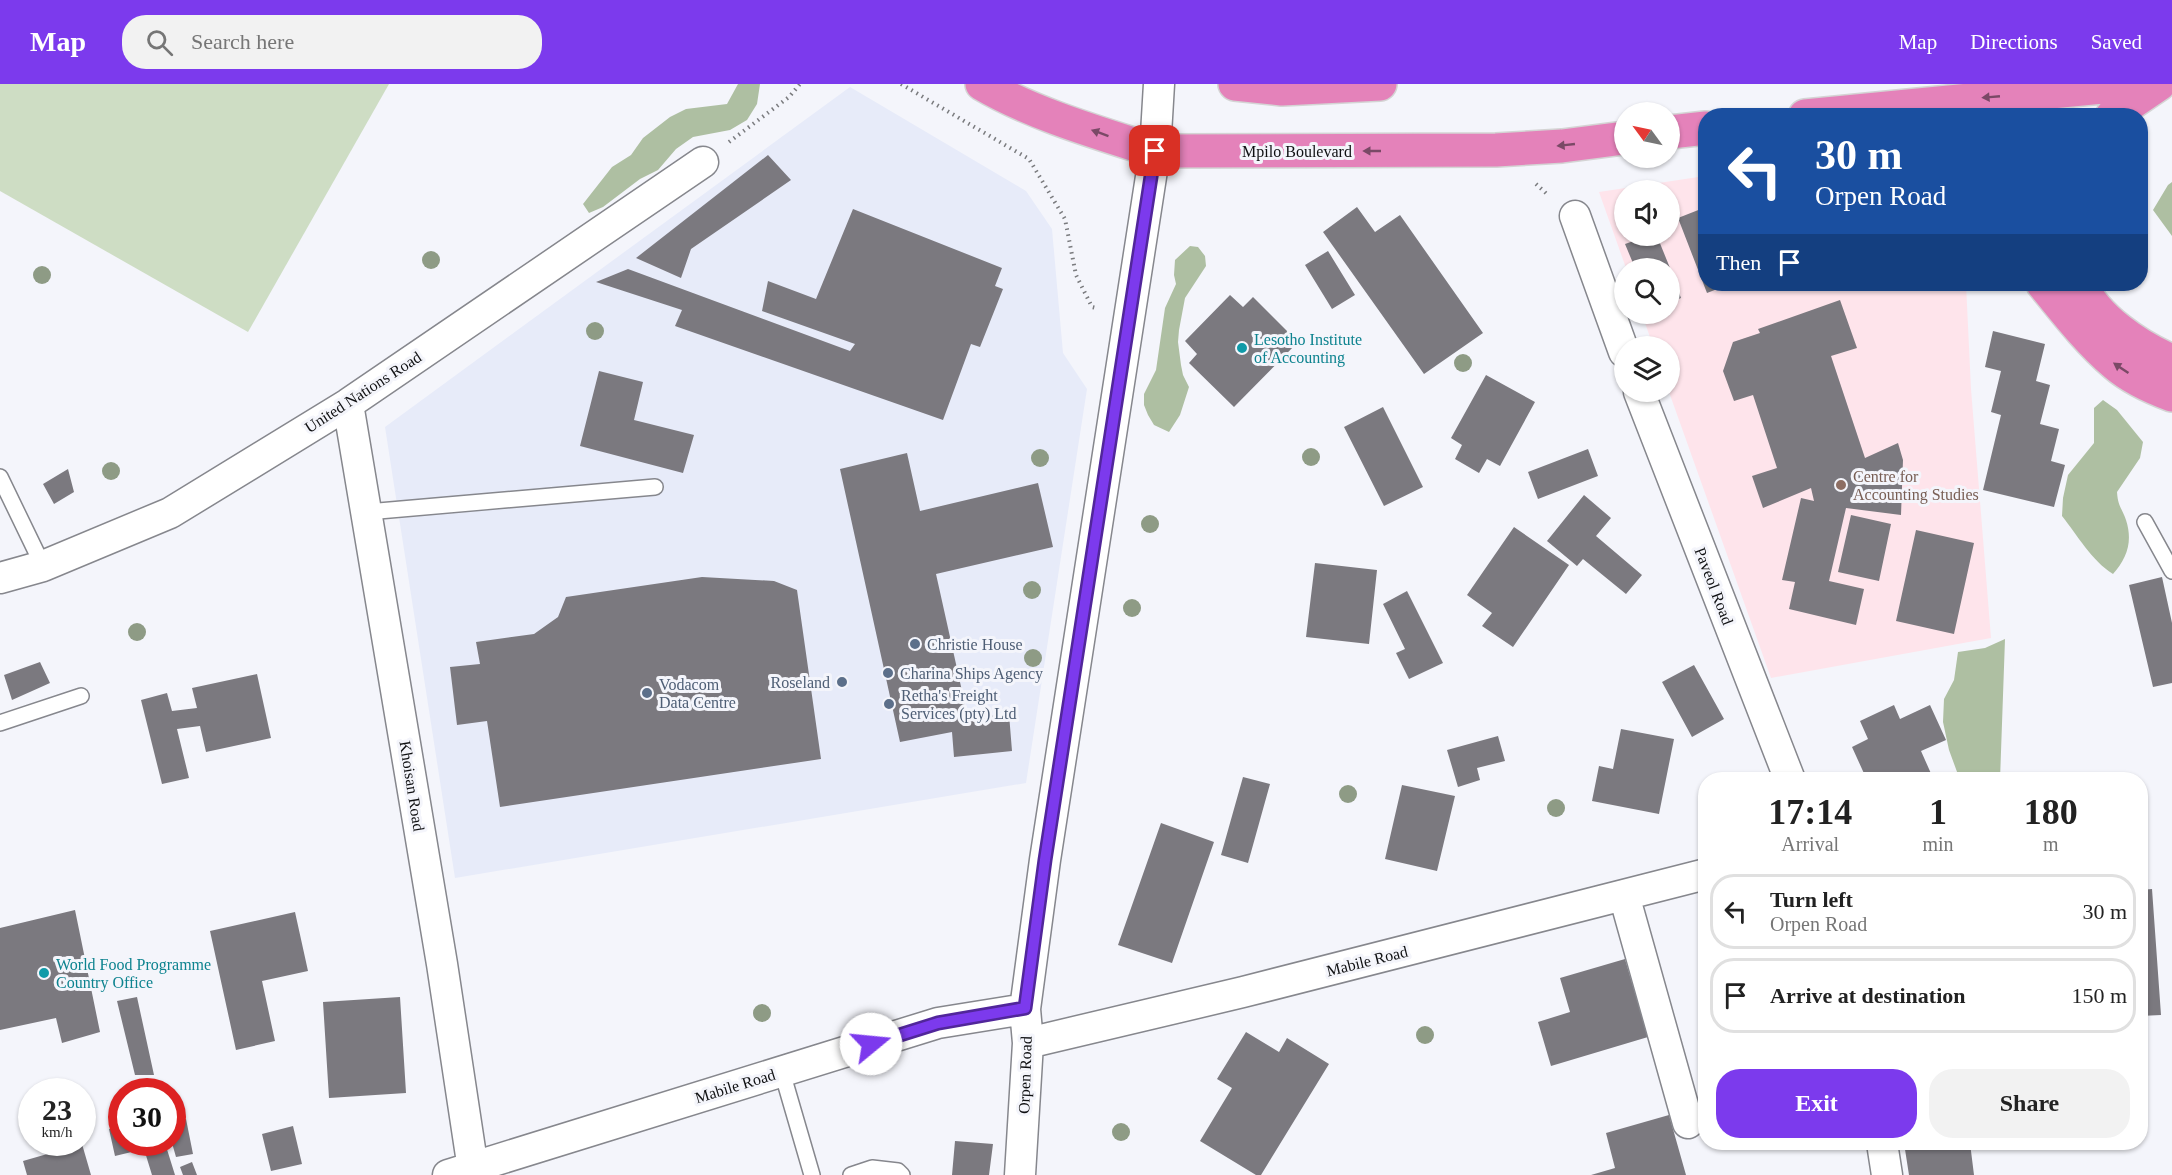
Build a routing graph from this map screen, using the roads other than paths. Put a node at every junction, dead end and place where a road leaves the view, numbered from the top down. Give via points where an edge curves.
1 (982, 84) edge
2 (1159, 84) edge
3 (1235, 84) edge
4 (1380, 84) edge
5 (2133, 84) edge
6 (2158, 84) edge
7 (1893, 108) edge
8 (2124, 108) edge
9 (1698, 129) edge
10 (1680, 131) edge
11 (1614, 139) edge
12 (1155, 151) junction
13 (703, 162) road end
14 (1575, 216) dead end
15 (2049, 291) edge
16 (2084, 291) edge
17 (1618, 336) edge
18 (2172, 361) edge
19 (2172, 395) edge
20 (1643, 402) edge
21 (348, 404) junction
22 (0, 477) edge
23 (655, 487) dead end
24 (367, 512) junction
25 (2145, 522) dead end
26 (43, 566) junction
27 (2172, 571) edge
28 (0, 579) edge
29 (81, 696) dead end
30 (0, 723) edge
31 (1787, 772) edge
32 (1698, 876) edge
33 (1624, 895) junction
34 (1025, 1008) junction
35 (1028, 1043) junction
36 (782, 1072) junction
37 (1688, 1123) dead end
38 (1883, 1150) edge
39 (460, 1172) edge
40 (812, 1175) edge
41 (851, 1175) edge
42 (902, 1175) edge
43 (1020, 1175) edge
44 (1887, 1175) edge

12 -> 1 highway, Mpilo Boulevard via 1003,96
2 - 12 street, Orpen Road
3 - 4 highway via 1282,89
5 -> 7 highway
6 - 8 highway
9 - 10 highway
11 -> 12 highway, Mpilo Boulevard via 1496,150
12 - 34 street, Orpen Road
13 - 21 street, United Nations Road
14 - 17 street
19 -> 15 highway via 2115,365
16 - 18 highway via 2113,324 2150,352
20 - 31 street, Paveol Road
21 - 24 street, Khoisan Road
21 - 26 street, United Nations Road via 170,513
22 - 26 lane
23 - 24 lane
24 - 39 street, Khoisan Road via 440,953
25 - 27 lane
26 - 28 street, United Nations Road
29 - 30 lane
32 - 33 street, Mabile Road
33 - 35 street, Mabile Road via 1243,993
33 - 37 street
34 - 35 street, Orpen Road
34 - 36 street, Mabile Road via 938,1023
35 - 43 street, Orpen Road
36 - 39 street, Mabile Road
36 - 40 lane
38 - 44 street
41 - 42 lane via 872,1168

